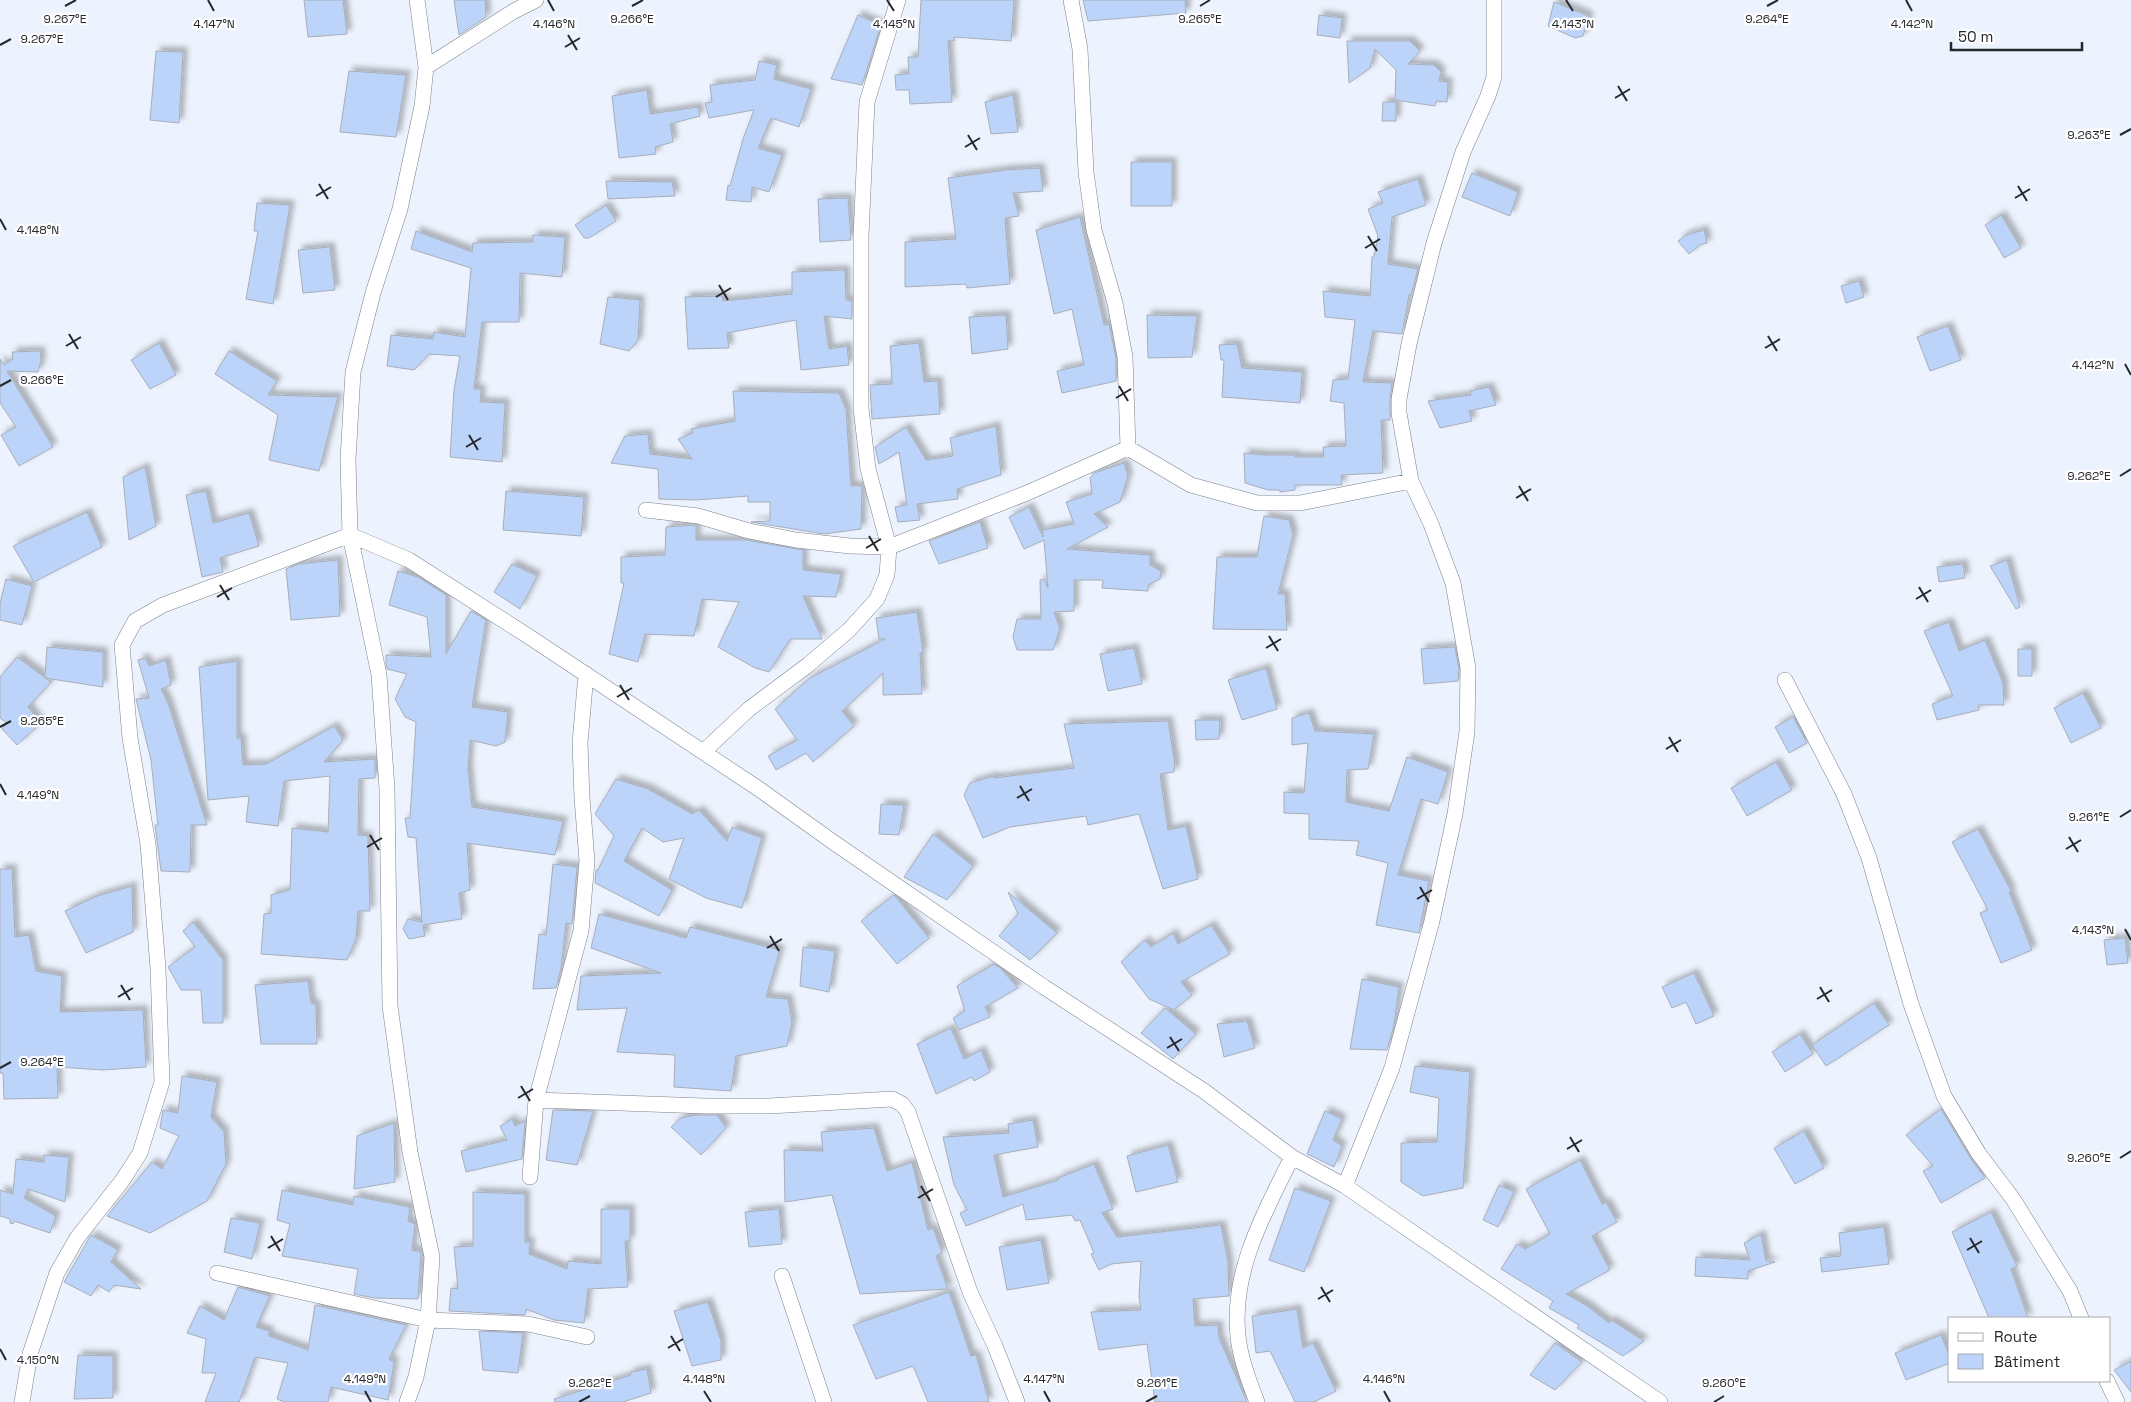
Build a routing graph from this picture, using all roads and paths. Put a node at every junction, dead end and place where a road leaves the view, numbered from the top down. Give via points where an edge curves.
1 (417, 0) edge
2 (536, 0) edge
3 (898, 0) edge
4 (1071, 0) edge
5 (1494, 0) edge
6 (426, 67) junction
7 (1128, 448) junction
8 (1411, 480) junction
9 (646, 510) dead end
10 (350, 534) junction
11 (888, 547) junction
12 (586, 674) junction
13 (1785, 680) dead end
14 (703, 752) junction
15 (536, 1100) junction
16 (1292, 1157) junction
17 (530, 1177) dead end
18 (1345, 1186) junction
19 (217, 1273) dead end
20 (782, 1276) dead end
21 (2081, 1317) edge
22 (428, 1320) junction
23 (587, 1337) dead end
24 (2107, 1382) edge
25 (22, 1402) edge
26 (407, 1402) edge
27 (824, 1402) edge
28 (1017, 1402) edge
29 (1257, 1402) edge
30 (1660, 1402) edge
31 (2117, 1402) edge

1 - 6 street
2 - 6 street
3 - 11 street via 867,102 861,236 860,408 868,469
4 - 7 street via 1080,49 1086,172 1094,230 1115,303 1125,357
5 - 8 street via 1494,76 1463,152 1434,243 1401,390 1399,413
6 - 10 street via 408,177 353,372 348,460
7 - 8 street via 1191,485 1257,503 1300,503
7 - 11 street via 1027,493
8 - 18 street via 1453,582 1468,668 1467,732 1455,814 1434,911 1395,1059
9 - 11 street via 698,516 748,531 796,540
10 - 12 street via 409,560
10 - 22 street via 379,675 387,789 390,1006 410,1152 432,1257
10 - 25 street via 163,605 136,621 122,645 130,738 148,844 158,968 162,1082 140,1153 122,1182 77,1238 57,1273 30,1354
11 - 14 street via 887,575 877,599 849,630 749,709
12 - 14 street
12 - 15 street via 580,744 587,861 581,931
13 - 21 street via 1844,794 1869,858 1911,1004 1944,1096 2070,1291
14 - 16 street via 1044,987 1204,1091
15 - 17 street
15 - 28 street via 751,1106 892,1099 902,1104 908,1112 970,1292
16 - 18 street
16 - 29 street via 1249,1252 1238,1293 1238,1337
18 - 30 street
19 - 22 street
20 - 27 street
22 - 23 street via 528,1324
22 - 26 street via 416,1377
24 - 31 street

